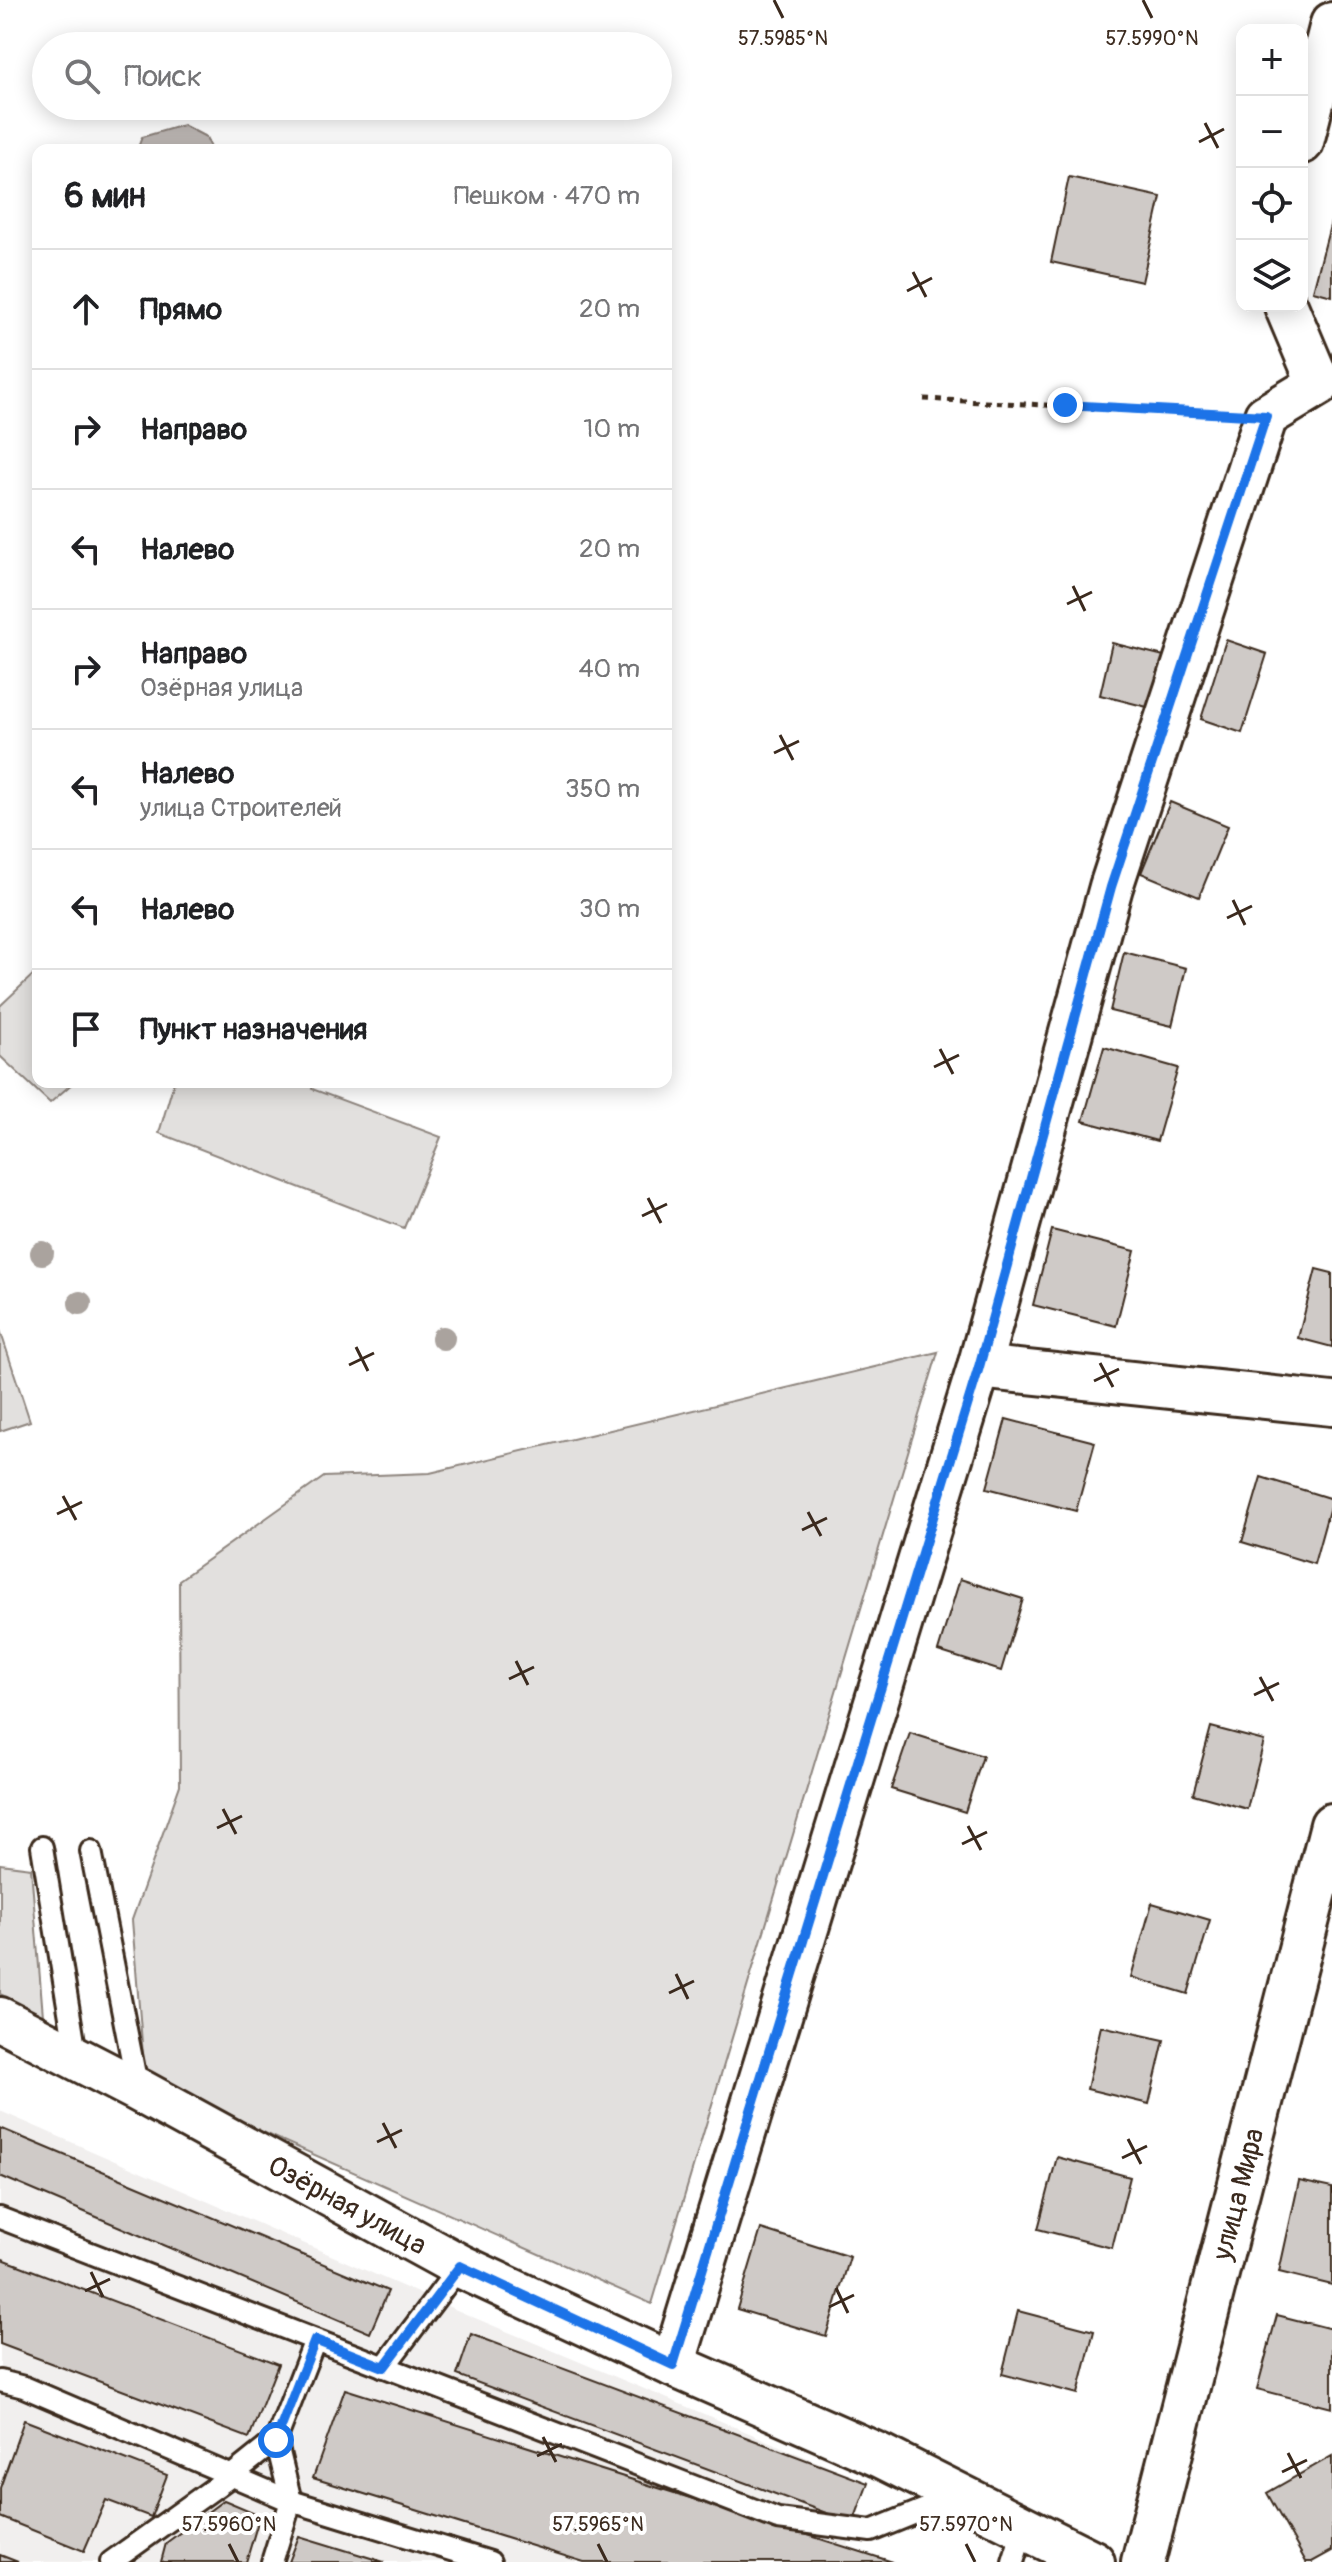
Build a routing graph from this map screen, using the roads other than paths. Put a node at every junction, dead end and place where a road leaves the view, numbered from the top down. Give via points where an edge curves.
1 (1332, 24) edge
2 (1308, 118) edge
3 (1289, 312) edge
4 (1326, 385) edge
5 (979, 1367) junction
6 (1332, 1404) edge
7 (1332, 1825) edge
8 (42, 1847) dead end
9 (91, 1851) dead end
10 (0, 2019) edge
11 (77, 2060) junction
12 (138, 2090) junction
13 (0, 2218) edge
14 (460, 2266) junction
15 (315, 2340) junction
16 (673, 2365) junction
17 (384, 2367) junction
18 (0, 2381) edge
19 (276, 2440) junction
20 (231, 2476) junction
21 (959, 2495) junction
22 (291, 2501) junction
23 (142, 2540) junction
24 (1019, 2545) edge
25 (111, 2562) edge
26 (136, 2562) edge
27 (272, 2562) edge
28 (490, 2562) edge
29 (1093, 2562) edge
30 (1143, 2562) edge

1 - 2 street
3 - 4 street
4 - 5 street via 1266,416 1111,887
5 - 6 street
5 - 16 street
7 - 30 street, улица Мира
8 - 11 lane
9 - 12 lane
10 - 11 street, Озёрная улица
11 - 12 street, Озёрная улица
12 - 14 street, Озёрная улица
13 - 15 lane
14 - 16 street, Озёрная улица
14 - 17 lane
15 - 17 lane
15 - 19 lane
16 - 21 street, Озёрная улица
17 - 21 lane via 778,2519 871,2531
18 - 20 lane
19 - 20 lane
19 - 22 lane
20 - 22 lane
20 - 23 lane
21 - 24 street, Озёрная улица
22 - 27 lane
22 - 28 lane
23 - 25 lane
23 - 26 lane
24 - 29 street, Озёрная улица

